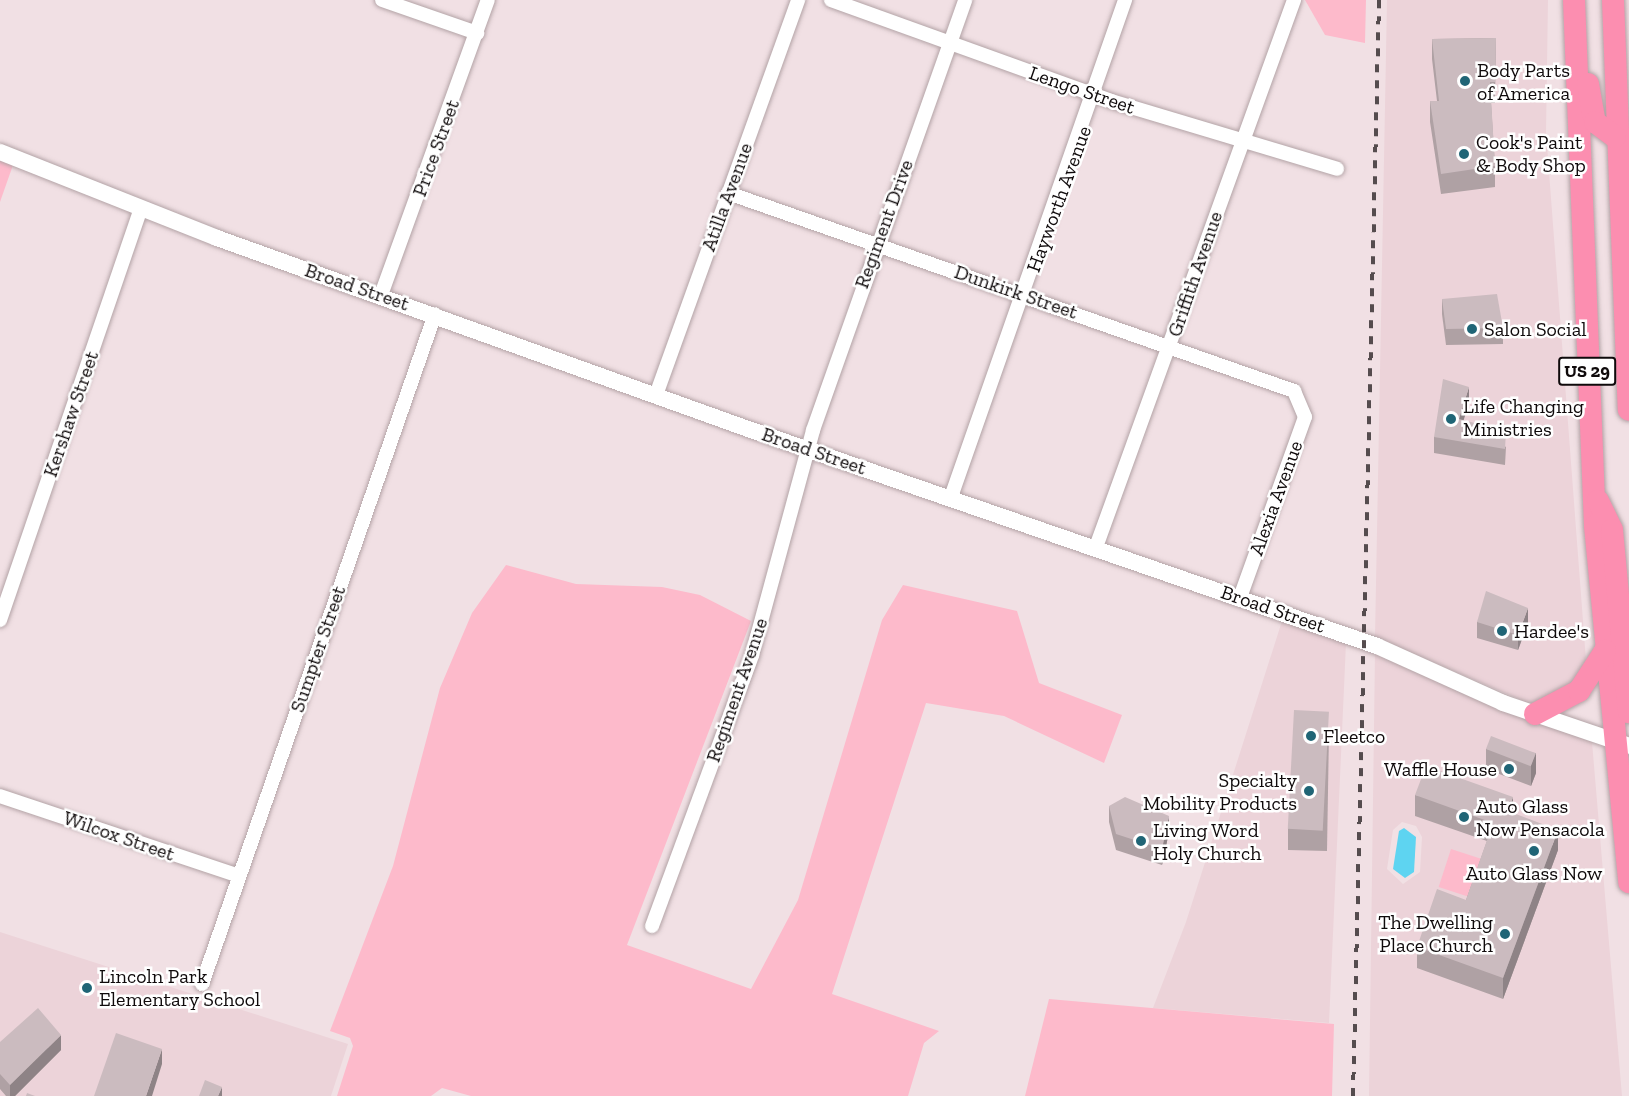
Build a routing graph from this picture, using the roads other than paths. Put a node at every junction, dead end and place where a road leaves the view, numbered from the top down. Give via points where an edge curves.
1 (382, 0) edge
2 (488, 0) edge
3 (798, 0) edge
4 (831, 0) edge
5 (965, 0) edge
6 (1125, 0) edge
7 (1294, 0) edge
8 (1574, 0) edge
9 (1586, 0) edge
10 (1613, 0) edge
11 (477, 33) junction
12 (949, 43) junction
13 (1095, 94) junction
14 (1622, 140) edge
15 (1243, 142) junction
16 (0, 152) edge
17 (1337, 169) dead end
18 (728, 193) junction
19 (141, 208) junction
20 (877, 244) junction
21 (1024, 294) junction
22 (381, 295) junction
23 (435, 314) junction
24 (1169, 346) junction
25 (656, 395) junction
26 (1300, 397) joint
27 (1629, 411) edge
28 (808, 450) junction
29 (1593, 492) junction
30 (951, 497) junction
31 (1096, 547) junction
32 (1240, 598) junction
33 (0, 620) edge
34 (1605, 651) junction
35 (1629, 712) edge
36 (1535, 714) junction
37 (1624, 747) edge
38 (0, 796) edge
39 (239, 876) junction
40 (1629, 882) edge
41 (652, 926) dead end
42 (202, 984) dead end

1 - 11 street
2 - 11 street, Price Street
3 - 18 street, Atilla Avenue
4 - 12 street, Lengo Street
5 - 12 street, Regiment Drive
6 - 13 street, Hayworth Avenue
7 - 15 street, Griffith Avenue
8 - 29 highway, US 29
9 - 14 highway via 1588,105 1595,122
10 - 14 highway, US 29
11 - 22 street, Price Street
12 - 13 street, Lengo Street
12 - 20 street, Regiment Drive
13 - 15 street, Lengo Street
13 - 21 street, Hayworth Avenue
14 - 27 highway, US 29
15 - 17 street, Lengo Street
15 - 24 street, Griffith Avenue
16 - 19 street, Broad Street
18 - 20 street, Dunkirk Street
18 - 25 street, Atilla Avenue
19 - 22 street, Broad Street
19 - 33 street, Kershaw Street
20 - 21 street, Dunkirk Street
20 - 28 street, Regiment Drive
21 - 24 street, Dunkirk Street
21 - 30 street, Hayworth Avenue
22 - 23 street, Broad Street
23 - 25 street, Broad Street
23 - 39 street, Sumpter Street
24 - 26 street, Dunkirk Street via 1280,383
24 - 31 street, Griffith Avenue
25 - 28 street, Broad Street
26 - 32 street, Alexia Avenue via 1305,417
28 - 30 street, Broad Street
28 - 41 street, Regiment Avenue via 752,655
29 - 34 highway, US 29
29 - 35 highway via 1611,530
30 - 31 street, Broad Street
31 - 32 street, Broad Street
32 - 36 street, Broad Street via 1377,646
34 - 36 highway via 1579,691
34 - 37 highway, US 29
36 - 37 street, Broad Street
37 - 40 highway, US 29
38 - 39 street, Wilcox Street
39 - 42 street, Sumpter Street

